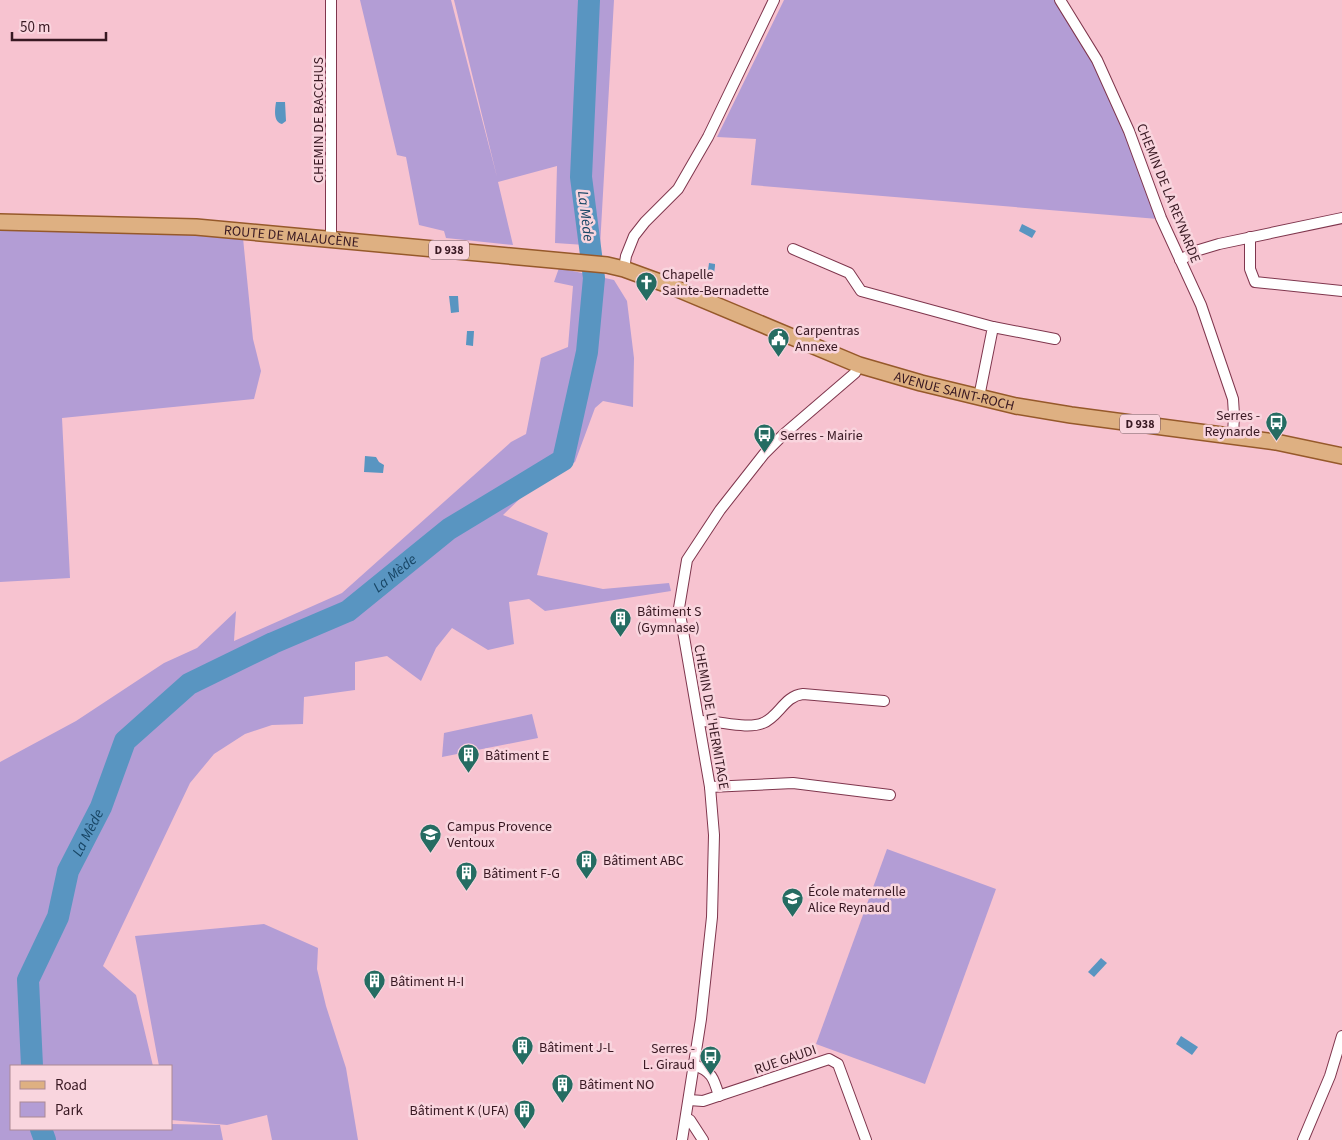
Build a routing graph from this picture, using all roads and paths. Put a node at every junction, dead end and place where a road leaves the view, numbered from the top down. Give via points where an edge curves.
1 (331, 0) edge
2 (774, 0) edge
3 (1060, 0) edge
4 (1342, 218) edge
5 (0, 222) edge
6 (1250, 237) junction
7 (332, 239) junction
8 (793, 249) dead end
9 (1180, 260) junction
10 (583, 262) joint
11 (624, 269) junction
12 (1342, 291) edge
13 (993, 327) junction
14 (1055, 339) dead end
15 (859, 365) junction
16 (979, 397) junction
17 (1232, 435) junction
18 (1342, 456) edge
19 (884, 701) dead end
20 (699, 721) junction
21 (710, 787) junction
22 (890, 795) dead end
23 (1342, 1036) edge
24 (694, 1065) junction
25 (719, 1096) junction
26 (689, 1100) junction
27 (686, 1118) junction
28 (682, 1140) edge
29 (703, 1140) edge
30 (866, 1140) edge
31 (1303, 1140) edge

1 - 7 street, CHEMIN DE BACCHUS
2 - 11 street via 708,137 678,189 634,236
3 - 9 street, CHEMIN DE LA REYNARDE via 1097,60
4 - 6 street
5 - 7 main road, ROUTE DE MALAUCÈNE / D 938 via 179,226
6 - 9 street via 1199,250
6 - 12 street via 1250,269 1255,282
7 - 10 main road, ROUTE DE MALAUCÈNE / D 938
8 - 13 street via 849,273 861,291
9 - 17 street, CHEMIN DE LA REYNARDE via 1201,305 1233,399
10 - 11 main road, AVENUE SAINT-ROCH / D 938
11 - 15 main road, AVENUE SAINT-ROCH / D 938
13 - 14 street
13 - 16 street
15 - 16 main road, AVENUE SAINT-ROCH / D 938
15 - 20 street, CHEMIN DE L'HERMITAGE via 855,374 764,454 720,510 687,560 679,608
16 - 17 main road, AVENUE SAINT-ROCH / D 938 via 1051,412
17 - 18 main road, AVENUE SAINT-ROCH / D 938
19 - 20 street via 803,694 794,695 765,723 753,726
20 - 21 street, CHEMIN DE L'HERMITAGE
21 - 22 street via 793,783
21 - 24 street, CHEMIN DE L'HERMITAGE via 714,836 712,917
23 - 31 street via 1330,1076
24 - 25 street via 711,1075
24 - 26 street, CHEMIN DE L'HERMITAGE
25 - 26 street, RUE GAUDI via 704,1101
25 - 30 street, RUE GAUDI via 829,1059 838,1064
26 - 27 street, CHEMIN DE L'HERMITAGE
27 - 28 street, CHEMIN DE L'HERMITAGE
27 - 29 street

